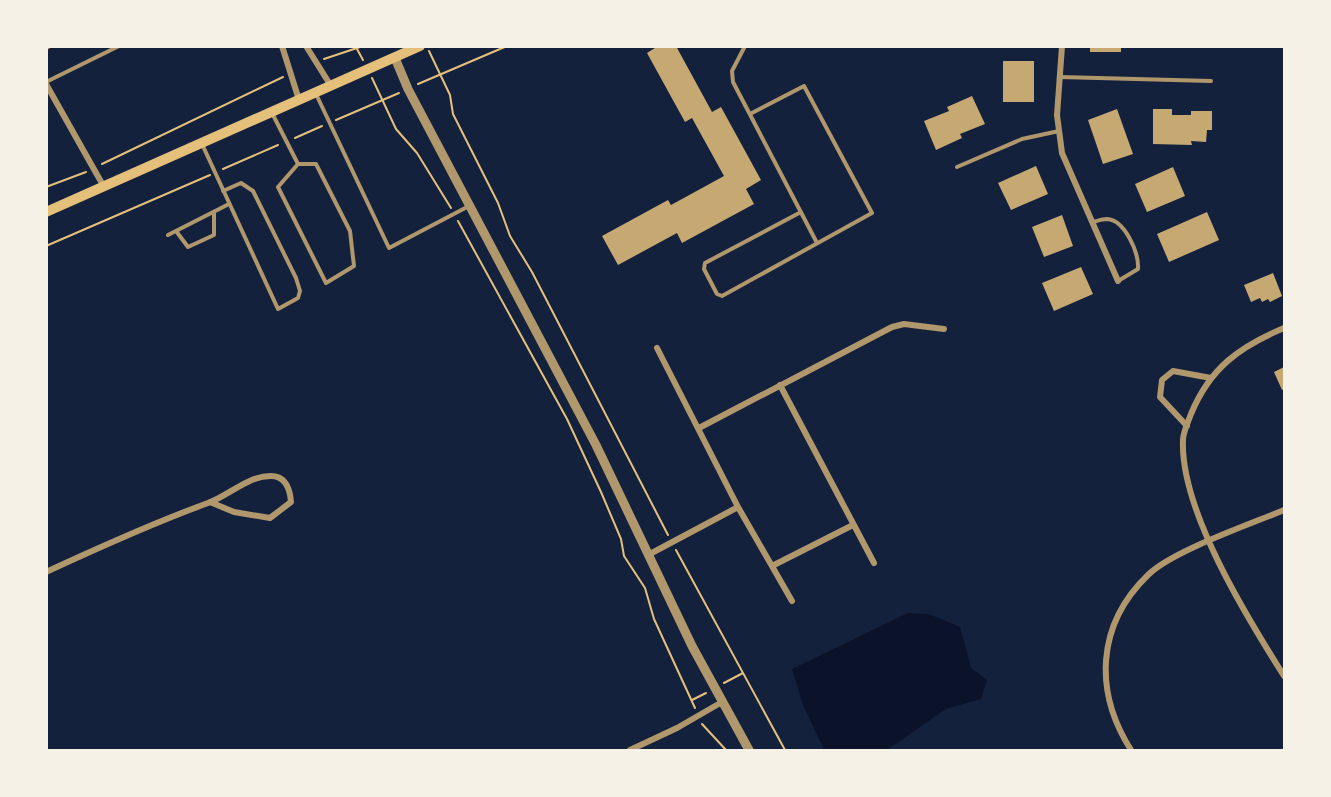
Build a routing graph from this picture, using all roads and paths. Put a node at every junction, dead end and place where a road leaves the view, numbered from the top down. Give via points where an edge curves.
1 (119, 46) edge
2 (282, 46) edge
3 (306, 46) edge
4 (363, 46) edge
5 (420, 46) edge
6 (427, 46) edge
7 (507, 46) edge
8 (745, 46) edge
9 (1062, 46) edge
10 (394, 58) junction
11 (315, 61) junction
12 (291, 74) junction
13 (440, 75) junction
14 (1060, 77) junction
15 (1211, 81) dead end
16 (46, 83) edge
17 (331, 86) junction
18 (408, 89) junction
19 (315, 93) junction
20 (300, 100) junction
21 (383, 100) junction
22 (271, 112) junction
23 (750, 114) junction
24 (328, 123) junction
25 (1059, 131) junction
26 (286, 141) junction
27 (201, 143) junction
28 (298, 164) junction
29 (957, 167) dead end
30 (94, 168) junction
31 (214, 173) junction
32 (104, 187) junction
33 (46, 188) edge
34 (223, 191) junction
35 (229, 204) junction
36 (470, 205) junction
37 (46, 212) edge
38 (214, 212) junction
39 (801, 212) junction
40 (454, 214) junction
41 (1092, 222) junction
42 (176, 231) junction
43 (168, 235) dead end
44 (818, 244) junction
45 (46, 246) edge
46 (1118, 281) joint
47 (1284, 328) edge
48 (944, 329) dead end
49 (657, 348) dead end
50 (1211, 378) junction
51 (780, 385) junction
52 (1187, 426) junction
53 (699, 428) junction
54 (210, 502) junction
55 (738, 507) junction
56 (1284, 510) edge
57 (853, 525) junction
58 (672, 542) junction
59 (1210, 542) junction
60 (648, 555) junction
61 (874, 563) dead end
62 (772, 566) junction
63 (46, 572) edge
64 (792, 601) dead end
65 (1284, 676) edge
66 (722, 702) junction
67 (699, 716) junction
68 (630, 750) edge
69 (726, 750) edge
70 (749, 750) edge
71 (785, 750) edge
72 (1131, 750) edge

1 - 16 lane
2 - 12 street
3 - 11 street
4 - 11 path
5 - 10 main road
6 - 13 path
7 - 13 path
8 - 23 lane via 732,77
9 - 14 street
10 - 17 main road
10 - 18 street
11 - 17 street
12 - 20 street
12 - 30 path
13 - 18 path
13 - 58 path via 450,95 453,114 498,203 510,236
14 - 15 lane
14 - 25 street
16 - 30 street
17 - 19 main road
18 - 21 path
18 - 36 street
19 - 20 main road
19 - 24 lane
20 - 22 main road
21 - 24 path
21 - 40 path via 396,129 417,153
22 - 26 lane
22 - 27 main road
23 - 39 lane
23 - 44 lane via 804,86 872,210 869,216
24 - 26 path
24 - 40 lane via 389,248
25 - 29 lane via 1022,139
25 - 41 street via 1062,153
26 - 28 lane
26 - 31 path
27 - 31 lane
27 - 32 main road
28 - 28 lane via 278,187 326,283 354,266 350,231 316,164
30 - 32 street
30 - 33 path
31 - 34 lane
31 - 45 path
32 - 37 main road
34 - 35 lane
34 - 35 lane via 241,183 253,191 300,291 298,298 278,309
35 - 38 lane
36 - 40 lane
36 - 60 street via 591,435
38 - 42 lane
38 - 42 lane via 214,235 188,247
39 - 44 lane
39 - 44 lane via 705,263 712,286 722,296
40 - 67 path via 567,419 621,539 624,556 645,588 654,619
41 - 46 street
41 - 46 lane via 1106,219 1120,225 1138,261 1138,269
42 - 43 lane
47 - 50 street via 1227,359
48 - 51 street via 904,324 892,327
49 - 53 street
50 - 52 street
50 - 52 street via 1173,371 1162,380 1160,397
51 - 53 street
51 - 57 street
52 - 59 street via 1183,440 1188,476
53 - 55 street
54 - 54 street via 234,512 270,518 291,502 290,490 283,480 273,476 255,477
54 - 63 street
55 - 58 street
55 - 62 street
56 - 59 street
57 - 61 street
57 - 62 street
58 - 60 street
58 - 71 path
59 - 65 street via 1243,612
59 - 72 street via 1148,574 1124,606 1110,636 1104,660 1106,694 1119,733
60 - 66 street
62 - 64 street
66 - 67 street
66 - 70 street
67 - 68 street
67 - 69 path via 704,728

